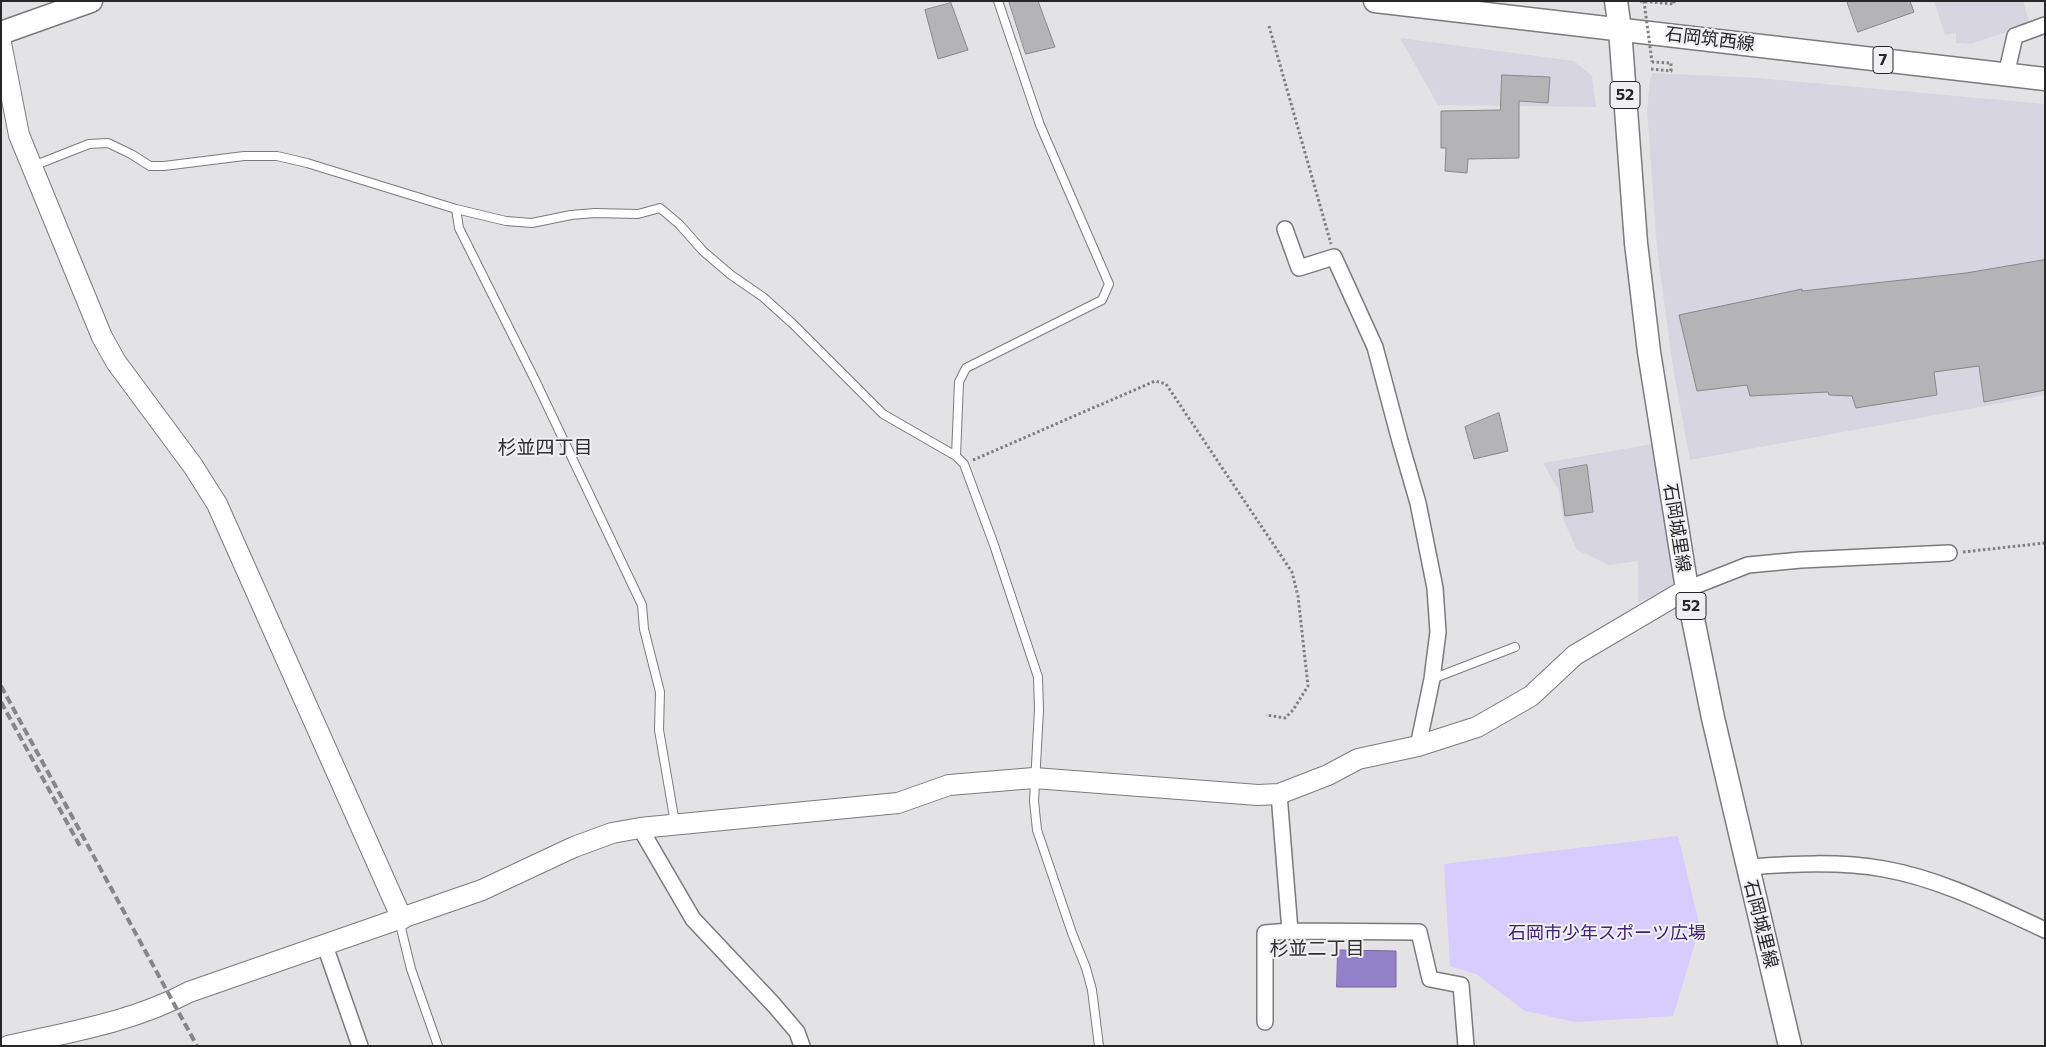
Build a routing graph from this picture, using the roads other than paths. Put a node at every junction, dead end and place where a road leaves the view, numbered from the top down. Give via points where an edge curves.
1 (91, 1) edge
2 (998, 1) edge
3 (1375, 1) edge
4 (1616, 1) edge
5 (2045, 25) edge
6 (1620, 29) junction
7 (1, 33) edge
8 (1, 43) edge
9 (2006, 75) junction
10 (2045, 79) edge
11 (32, 166) junction
12 (456, 209) junction
13 (1285, 229) dead end
14 (956, 456) junction
15 (1949, 553) road end
16 (1687, 589) junction
17 (1515, 647) dead end
18 (1432, 678) junction
19 (1418, 746) junction
20 (1034, 778) junction
21 (1280, 794) junction
22 (675, 825) junction
23 (640, 828) junction
24 (1747, 867) junction
25 (400, 920) junction
26 (2045, 930) edge
27 (1290, 931) junction
28 (325, 946) junction
29 (1265, 1022) dead end
30 (8, 1046) edge
31 (360, 1046) edge
32 (438, 1046) edge
33 (802, 1046) edge
34 (1099, 1046) edge
35 (1466, 1046) edge
36 (1790, 1046) edge

1 - 7 main road
2 - 14 lane via 1040,125 1109,284 1102,300 966,368 960,382
3 - 6 main road, 石岡筑西線 / 7
4 - 6 main road, 石岡城里線 / 52
5 - 9 street via 2014,36
6 - 9 main road, 石岡筑西線 / 7
6 - 16 main road, 石岡城里線 / 52 via 1636,243 1648,342
8 - 11 street via 19,135
9 - 10 main road, 石岡筑西線 / 7
11 - 12 lane via 89,144 108,143 150,166 244,156 276,156 307,162
11 - 25 street via 102,336 116,362 194,466 217,504
12 - 14 lane via 506,221 532,223 571,215 638,214 660,208 731,276 763,297 793,324 883,414
12 - 22 lane via 459,228 642,605 644,629 660,692 659,730
13 - 18 street via 1299,268 1334,257 1375,347 1418,503 1435,588 1438,632
14 - 20 lane via 964,464 1038,677
15 - 16 street via 1748,565
16 - 19 street via 1575,655 1531,696 1477,726
16 - 24 main road, 石岡城里線 / 52
17 - 18 lane
18 - 19 street
19 - 21 street via 1358,759
20 - 21 street
20 - 22 street via 949,785 898,803
20 - 34 lane via 1038,830 1086,968
21 - 27 street
22 - 23 street
23 - 25 street via 612,833 482,890
23 - 33 street via 693,919 774,1005 797,1032
24 - 26 street via 1818,863 1884,869 1925,879 1976,898
24 - 36 main road, 石岡城里線 / 52
25 - 28 street
25 - 32 lane via 411,969
27 - 29 street via 1265,933
27 - 35 street via 1419,932 1430,979 1461,985
28 - 30 street via 189,992 149,1011
28 - 31 street

